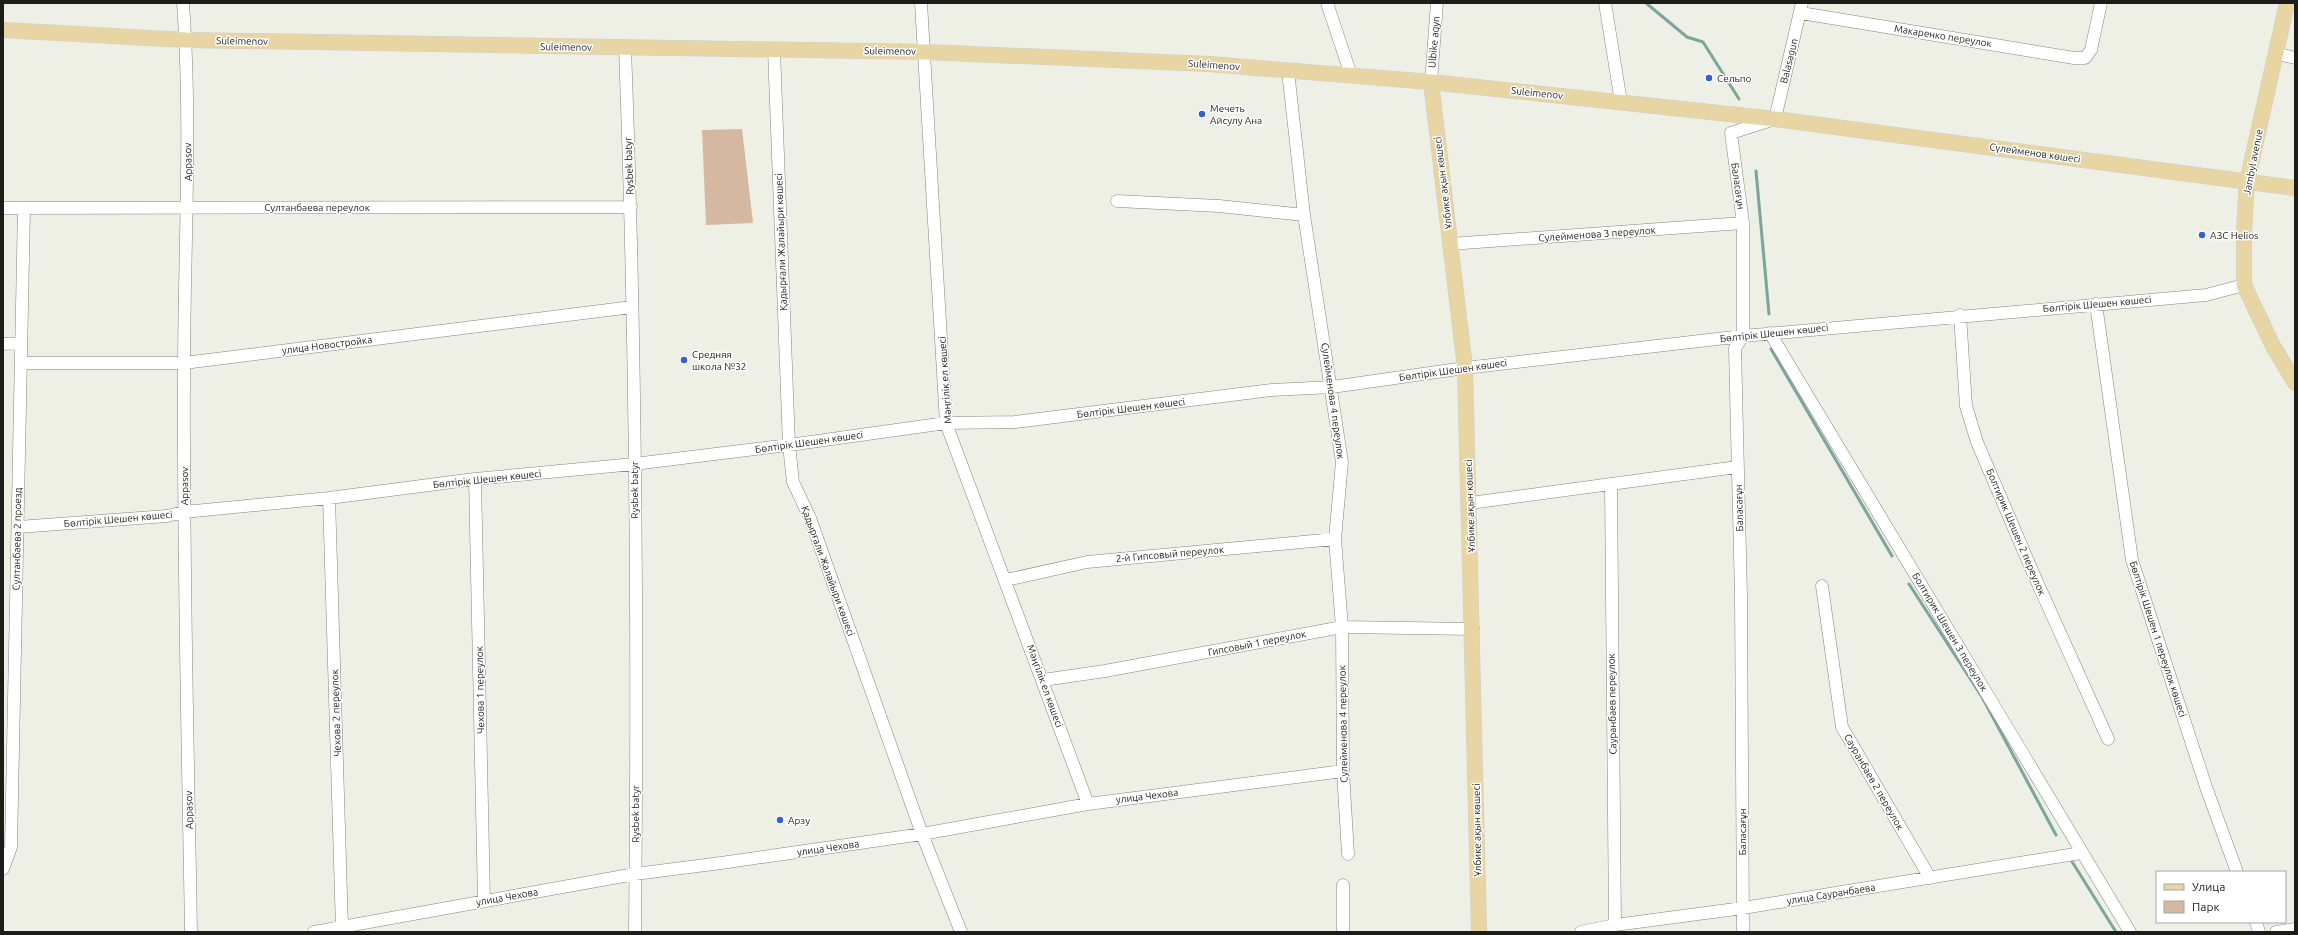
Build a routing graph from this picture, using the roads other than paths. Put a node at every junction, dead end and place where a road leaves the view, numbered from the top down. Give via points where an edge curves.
1 (183, 3) edge
2 (921, 3) edge
3 (1327, 3) edge
4 (1437, 3) edge
5 (1605, 3) edge
6 (2100, 3) edge
7 (2287, 3) edge
8 (1802, 8) edge
9 (3, 30) edge
10 (186, 40) junction
11 (625, 48) junction
12 (774, 50) junction
13 (925, 52) junction
14 (2275, 53) junction
15 (2295, 58) edge
16 (1288, 70) junction
17 (1351, 74) junction
18 (1431, 82) junction
19 (1621, 102) junction
20 (1775, 119) junction
21 (2247, 182) junction
22 (2295, 188) edge
23 (1117, 201) dead end
24 (188, 207) junction
25 (631, 207) junction
26 (3, 208) edge
27 (24, 208) junction
28 (1304, 215) junction
29 (1743, 223) junction
30 (1450, 244) junction
31 (2244, 285) junction
32 (2096, 304) junction
33 (632, 307) junction
34 (1960, 315) junction
35 (1770, 333) junction
36 (1743, 336) junction
37 (21, 343) junction
38 (3, 344) edge
39 (21, 363) junction
40 (184, 363) junction
41 (1465, 368) junction
42 (2295, 383) edge
43 (1332, 387) junction
44 (946, 422) junction
45 (789, 445) junction
46 (634, 464) junction
47 (1737, 467) junction
48 (475, 479) junction
49 (1611, 484) junction
50 (329, 498) junction
51 (1470, 503) junction
52 (184, 512) junction
53 (18, 527) junction
54 (1335, 539) junction
55 (1006, 580) junction
56 (1822, 586) dead end
57 (1342, 626) junction
58 (1473, 629) junction
59 (9, 677) edge
60 (1042, 680) junction
61 (2108, 739) dead end
62 (1343, 771) junction
63 (1088, 804) junction
64 (922, 834) junction
65 (2081, 853) junction
66 (1348, 854) dead end
67 (3, 869) edge
68 (2238, 871) edge
69 (635, 874) junction
70 (1930, 878) junction
71 (1343, 885) dead end
72 (484, 901) junction
73 (1743, 908) junction
74 (1615, 925) junction
75 (342, 928) junction
76 (2295, 929) edge
77 (191, 932) edge
78 (314, 932) edge
79 (635, 932) edge
80 (961, 932) edge
81 (1343, 932) edge
82 (1479, 932) edge
83 (1581, 932) edge
84 (1743, 932) edge
85 (2130, 932) edge
86 (2276, 932) edge

1 - 10 street, Appasov
2 - 13 street, Мәңгілік ел көшесі
3 - 17 street
4 - 18 street, Ulbike aqyn
5 - 19 street
6 - 8 street, Макаренко переулок via 2091,50 2085,58
7 - 14 main road, Jambyl avenue
8 - 20 street, Balasagun
9 - 10 main road, Suleimenov
10 - 11 main road, Suleimenov
10 - 24 street, Appasov
11 - 12 main road, Suleimenov
11 - 25 street, Rysbek batyr
12 - 13 main road, Suleimenov
12 - 45 street, Қадырғали Жалайыри көшесі
13 - 16 main road, Suleimenov via 1209,64
13 - 44 street, Мәңгілік ел көшесі
14 - 15 street
14 - 21 main road, Jambyl avenue
16 - 17 main road, Suleimenov
16 - 28 street, Сулейменова 4 переулок
17 - 18 main road, Suleimenov
18 - 19 main road, Suleimenov
18 - 30 main road, Ұлбике ақын көшесі
19 - 20 main road, Suleimenov
20 - 21 main road, Сүлейменов көшесі
20 - 29 street, Баласағұн via 1731,133
21 - 22 main road, Сүлейменов көшесі
21 - 31 main road, Jambyl avenue
23 - 28 street via 1219,206
24 - 25 street, Султанбаева переулок
24 - 27 street, Султанбаева переулок
24 - 40 street, Appasov
25 - 33 street, Rysbek batyr
26 - 27 street, Султанбаева переулок
27 - 37 street, Султанбаева 2 проезд
28 - 43 street, Сулейменова 4 переулок
29 - 30 street, Сулейменова 3 переулок
29 - 36 street, Баласағұн
30 - 41 main road, Ұлбике ақын көшесі
31 - 32 street, Бөлтірік Шешен көшесі via 2206,294
31 - 42 main road, Jambyl avenue via 2273,346
32 - 34 street, Бөлтірік Шешен көшесі
32 - 68 street, Бөлтірік Шешен 1 переулок көшесі via 2132,560 2206,787
33 - 40 street, улица Новостройка
33 - 46 street, Rysbek batyr
34 - 35 street, Бөлтірік Шешен көшесі
34 - 61 street, Болтирик Шешен 2 переулок via 1966,406 1977,442
35 - 36 street, Бөлтірік Шешен көшесі
35 - 65 street, Болтирик Шешен 3 переулок via 2036,773
36 - 41 street, Бөлтірік Шешен көшесі
36 - 47 street, Баласағұн via 1735,348
37 - 38 street
37 - 39 street, Султанбаева 2 проезд
39 - 40 street, улица Новостройка
39 - 53 street, Султанбаева 2 проезд
40 - 52 street, Appasov
41 - 43 street, Бөлтірік Шешен көшесі
41 - 51 main road, Ұлбике ақын көшесі
43 - 44 street, Бөлтірік Шешен көшесі via 1272,390 1015,422
43 - 54 street, Сулейменова 4 переулок via 1342,462
44 - 45 street, Бөлтірік Шешен көшесі
44 - 55 street, Мәңгілік ел көшесі
45 - 46 street, Бөлтірік Шешен көшесі
45 - 64 street, Қадырғали Жалайыри көшесі via 793,482 810,518
46 - 48 street, Бөлтірік Шешен көшесі
46 - 69 street, Rysbek batyr
47 - 49 street
47 - 73 street, Баласағұн via 1741,604
48 - 50 street, Бөлтірік Шешен көшесі
48 - 72 street, Чехова 1 переулок
49 - 51 street
49 - 74 street, Сауранбаев переулок
50 - 52 street, Бөлтірік Шешен көшесі
50 - 75 street, Чехова 2 переулок
51 - 58 main road, Ұлбике ақын көшесі
52 - 53 street, Бөлтірік Шешен көшесі via 167,516
52 - 77 street, Appasov
53 - 59 street, Султанбаева 2 проезд
54 - 55 street, 2-й Гипсовый переулок via 1087,562
54 - 57 street, Сулейменова 4 переулок
55 - 60 street, Мәңгілік ел көшесі
56 - 70 street, Сауранбаев 2 переулок via 1842,727
57 - 58 street, Гипсовый 1 переулок
57 - 60 street, Гипсовый 1 переулок via 1105,671
57 - 62 street, Сулейменова 4 переулок
58 - 82 main road, Ұлбике ақын көшесі
59 - 67 street, Султанбаева 2 проезд via 11,847
60 - 63 street, Мәңгілік ел көшесі
62 - 63 street, улица Чехова
62 - 66 street, Сулейменова 4 переулок
63 - 64 street, улица Чехова
64 - 69 street, улица Чехова
64 - 80 street, Қадырғали Жалайыри көшесі
65 - 70 street, улица Сауранбаева
65 - 85 street, Болтирик Шешен 3 переулок
69 - 72 street, улица Чехова
69 - 79 street, Rysbek batyr
70 - 73 street, улица Сауранбаева
71 - 81 street
72 - 75 street, улица Чехова
73 - 74 street, улица Сауранбаева
73 - 84 street, Баласағұн
74 - 83 street, улица Сауранбаева
75 - 78 street, улица Чехова
76 - 86 street

